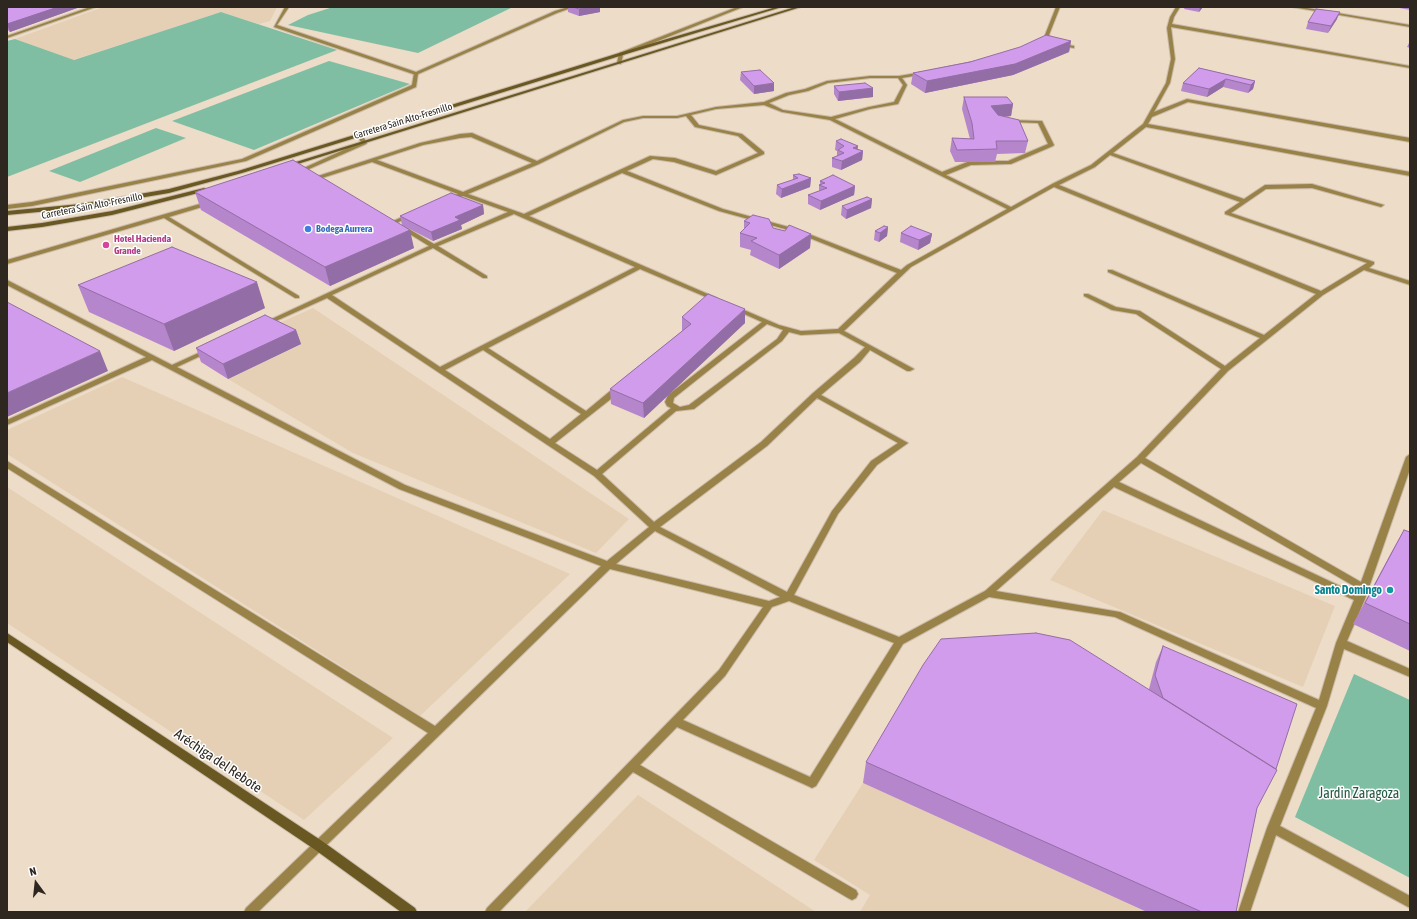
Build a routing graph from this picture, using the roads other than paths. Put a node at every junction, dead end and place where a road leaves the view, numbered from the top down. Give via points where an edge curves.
1 (94, 7) edge
2 (287, 7) edge
3 (572, 7) edge
4 (741, 7) edge
5 (781, 7) edge
6 (799, 7) edge
7 (1058, 7) edge
8 (1178, 7) edge
9 (1294, 7) edge
10 (1170, 25) junction
11 (1410, 26) edge
12 (7, 37) edge
13 (1072, 47) edge
14 (622, 54) junction
15 (619, 63) junction
16 (1410, 67) edge
17 (932, 72) edge
18 (416, 74) junction
19 (899, 77) junction
20 (765, 103) junction
21 (688, 115) junction
22 (1150, 116) junction
23 (831, 119) junction
24 (1002, 120) edge
25 (1145, 125) junction
26 (360, 136) junction
27 (1410, 140) edge
28 (364, 143) junction
29 (1109, 153) junction
30 (371, 160) junction
31 (537, 163) junction
32 (280, 168) edge
33 (308, 168) junction
34 (623, 171) junction
35 (943, 174) junction
36 (1410, 174) edge
37 (290, 176) edge
38 (320, 177) junction
39 (326, 180) edge
40 (1054, 185) junction
41 (211, 188) edge
42 (464, 194) junction
43 (1244, 201) junction
44 (214, 202) edge
45 (443, 202) edge
46 (1381, 205) dead end
47 (7, 207) edge
48 (1011, 209) junction
49 (514, 212) junction
50 (7, 213) edge
51 (415, 214) edge
52 (164, 216) junction
53 (524, 216) junction
54 (387, 219) edge
55 (394, 222) junction
56 (7, 229) edge
57 (433, 246) junction
58 (7, 262) edge
59 (641, 266) junction
60 (1364, 268) junction
61 (1110, 271) dead end
62 (902, 273) junction
63 (485, 277) dead end
64 (7, 282) edge
65 (1410, 283) edge
66 (1321, 294) junction
67 (327, 295) junction
68 (1086, 295) dead end
69 (297, 298) dead end
70 (718, 300) edge
71 (732, 306) edge
72 (767, 321) junction
73 (256, 328) edge
74 (787, 329) junction
75 (840, 331) junction
76 (1263, 337) junction
77 (869, 347) junction
78 (214, 348) edge
79 (484, 348) junction
80 (152, 357) junction
81 (172, 367) junction
82 (910, 369) dead end
83 (1225, 369) junction
84 (440, 370) junction
85 (622, 386) edge
86 (816, 395) junction
87 (675, 408) junction
88 (586, 414) junction
89 (7, 423) edge
90 (550, 443) junction
91 (1410, 457) edge
92 (1140, 460) junction
93 (7, 464) edge
94 (597, 474) junction
95 (1113, 483) junction
96 (654, 527) junction
97 (608, 565) junction
98 (1364, 588) junction
99 (988, 593) junction
100 (789, 597) junction
101 (1360, 599) junction
102 (769, 605) junction
103 (7, 637) edge
104 (900, 642) junction
105 (1341, 643) junction
106 (1410, 673) edge
107 (1322, 706) junction
108 (675, 721) junction
109 (436, 732) junction
110 (632, 766) junction
111 (1274, 828) junction
112 (318, 845) junction
113 (852, 894) dead end
114 (1410, 902) edge
115 (250, 912) edge
116 (411, 912) edge
117 (491, 912) edge
118 (1244, 912) edge

1 - 12 street
2 - 18 street via 275,26
3 - 18 street
4 - 14 street
5 - 14 main road
6 - 15 main road, Carretera Sain Alto-Fresnillo
7 - 13 street via 1047,35 1052,43
8 - 10 street
9 - 11 street
10 - 16 street
10 - 22 street via 1174,59 1168,83
14 - 15 street
14 - 26 main road
15 - 28 main road, Carretera Sain Alto-Fresnillo
17 - 19 street
18 - 47 street via 414,86 244,160
19 - 20 street via 870,77 827,82
19 - 23 street via 905,85 896,103
20 - 21 street via 716,108
20 - 23 street via 782,111
21 - 31 street via 643,117 617,122 610,128
21 - 34 street via 697,126 740,135 762,154 716,173 674,160 652,157
22 - 25 street
22 - 27 street via 1187,100
23 - 35 street
24 - 35 street via 1040,122 1051,145 1008,163 970,163
25 - 29 street
25 - 36 street
26 - 28 street
26 - 50 main road via 169,191 80,206
28 - 32 main road, Carretera Sain Alto-Fresnillo
28 - 33 street
29 - 40 street via 1093,166
29 - 43 street
30 - 31 street via 422,144 472,135
30 - 38 street
30 - 42 street
31 - 42 street
33 - 37 street
33 - 38 street
34 - 53 street
34 - 62 street via 721,210 794,230
35 - 48 street
38 - 39 street
40 - 48 street
40 - 66 street
41 - 56 main road, Carretera Sain Alto-Fresnillo via 112,213
42 - 45 street
42 - 49 street
43 - 46 street via 1265,187 1312,186
43 - 60 street via 1227,213 1372,263
44 - 52 street
48 - 62 street via 909,266
49 - 53 street
49 - 57 street
51 - 55 street
52 - 58 street
52 - 69 street
53 - 59 street
54 - 55 street
55 - 57 street
57 - 63 street
57 - 67 street
59 - 70 street
59 - 79 street
60 - 65 street
60 - 66 street
61 - 76 street
62 - 75 street
64 - 80 street
66 - 76 street
67 - 73 street
67 - 84 street
68 - 83 street via 1114,309 1138,312
71 - 72 street
72 - 74 street
72 - 87 street via 671,397 669,402
74 - 75 street via 801,333
74 - 87 street via 780,340 691,407
75 - 77 street
76 - 83 street
77 - 82 street
77 - 86 street
78 - 81 street
79 - 84 street
79 - 88 street
80 - 81 street
80 - 89 street
81 - 97 street via 402,487
83 - 92 street
84 - 90 street
85 - 88 street
86 - 96 street via 764,444
86 - 100 street via 904,443 874,463 853,488 835,513
87 - 94 street
88 - 90 street
90 - 94 street
91 - 98 street
92 - 95 street
92 - 98 street
93 - 109 street
94 - 96 street
95 - 99 street
95 - 101 street
96 - 97 street
96 - 100 street
97 - 102 street
97 - 109 street
98 - 101 street
99 - 104 street
99 - 107 street via 1118,614
100 - 102 street
100 - 104 street
101 - 105 street
102 - 108 street via 722,673
103 - 112 main road, Aréchiga del Rebote
104 - 108 street via 812,783
105 - 106 street
105 - 107 street
107 - 111 street
108 - 110 street
109 - 112 street
110 - 113 street
110 - 117 street
111 - 114 street
111 - 118 street
112 - 115 street
112 - 116 main road, Aréchiga del Rebote

